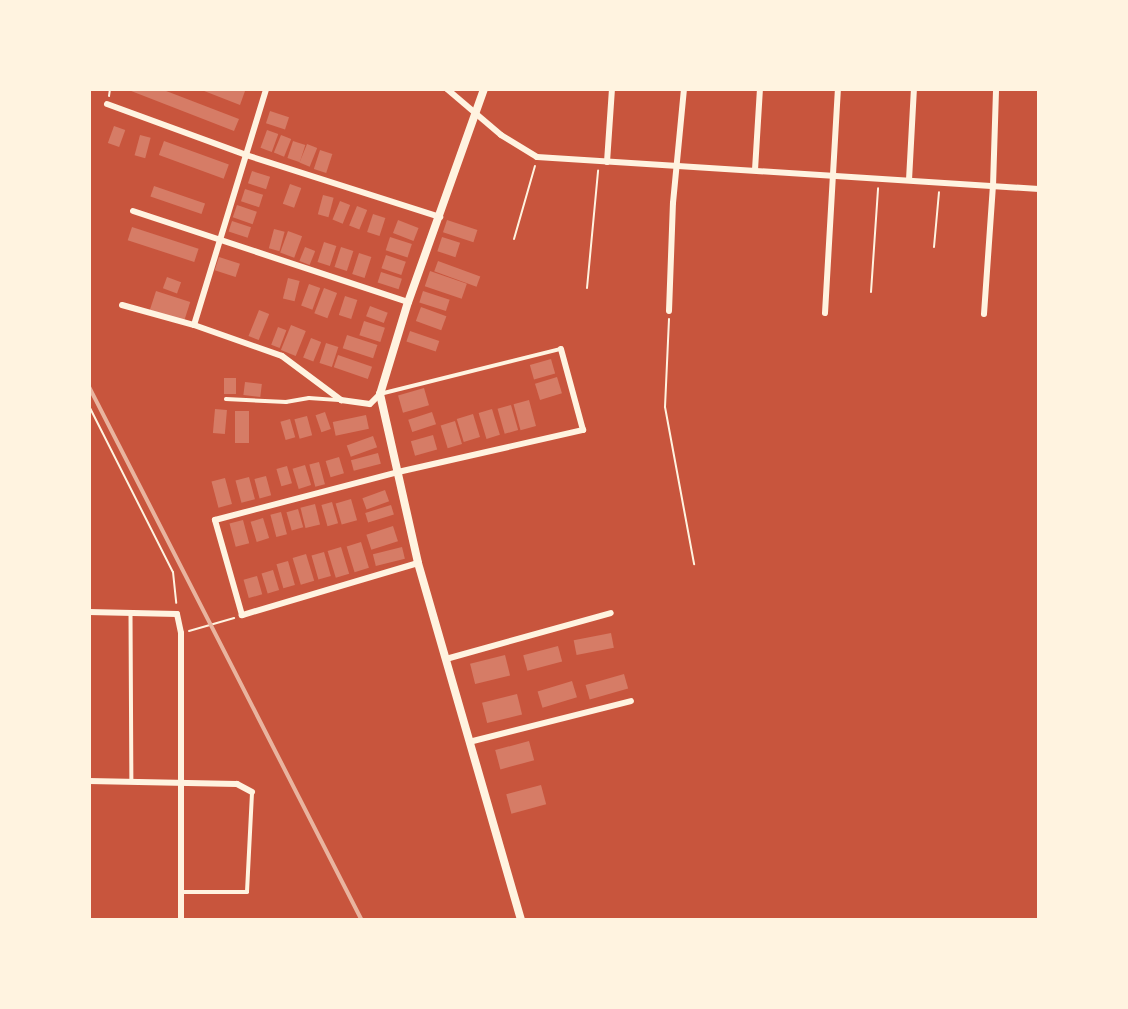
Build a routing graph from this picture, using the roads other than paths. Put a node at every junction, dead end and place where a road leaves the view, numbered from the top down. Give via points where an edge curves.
1 (265, 89) edge
2 (447, 89) edge
3 (484, 89) edge
4 (612, 89) edge
5 (684, 89) edge
6 (760, 89) edge
7 (838, 89) edge
8 (915, 89) edge
9 (996, 89) edge
10 (107, 104) dead end
11 (475, 114) junction
12 (246, 155) junction
13 (603, 161) junction
14 (677, 165) junction
15 (755, 170) junction
16 (832, 175) junction
17 (909, 180) junction
18 (993, 186) junction
19 (1039, 189) edge
20 (133, 211) dead end
21 (440, 217) junction
22 (219, 240) junction
23 (408, 302) junction
24 (122, 305) dead end
25 (669, 311) road end
26 (825, 313) dead end
27 (984, 314) dead end
28 (194, 325) junction
29 (561, 349) joint
30 (380, 394) junction
31 (226, 399) dead end
32 (341, 400) junction
33 (398, 472) junction
34 (418, 563) junction
35 (89, 612) edge
36 (131, 613) junction
37 (611, 613) dead end
38 (446, 659) junction
39 (631, 701) dead end
40 (468, 742) junction
41 (89, 781) edge
42 (132, 783) junction
43 (181, 784) junction
44 (252, 792) joint
45 (181, 892) junction
46 (181, 920) edge
47 (520, 920) edge

1 - 12 street
2 - 11 street
3 - 11 street
4 - 13 street
5 - 14 street
6 - 15 street
7 - 16 street
8 - 17 street
9 - 18 street
10 - 12 street
11 - 13 street via 537,158
11 - 21 street
12 - 21 street
12 - 22 street
13 - 14 street
14 - 15 street
14 - 25 street
15 - 16 street
16 - 17 street
16 - 26 street
17 - 18 street
18 - 19 street
18 - 27 street
20 - 22 street
21 - 23 street
22 - 23 street
22 - 28 street
23 - 30 street
24 - 28 street
28 - 32 street via 282,356
29 - 30 lane
29 - 33 street via 583,430
30 - 32 street via 370,404
30 - 33 street
31 - 32 lane
33 - 34 street
33 - 34 street via 215,520 242,615
34 - 38 street
35 - 36 street
36 - 42 lane
36 - 43 street via 177,614 181,633
37 - 38 street
38 - 40 street
39 - 40 street
40 - 47 street
41 - 42 street
42 - 43 street
43 - 44 street via 237,784
43 - 45 street
44 - 45 lane via 247,892
45 - 46 street

